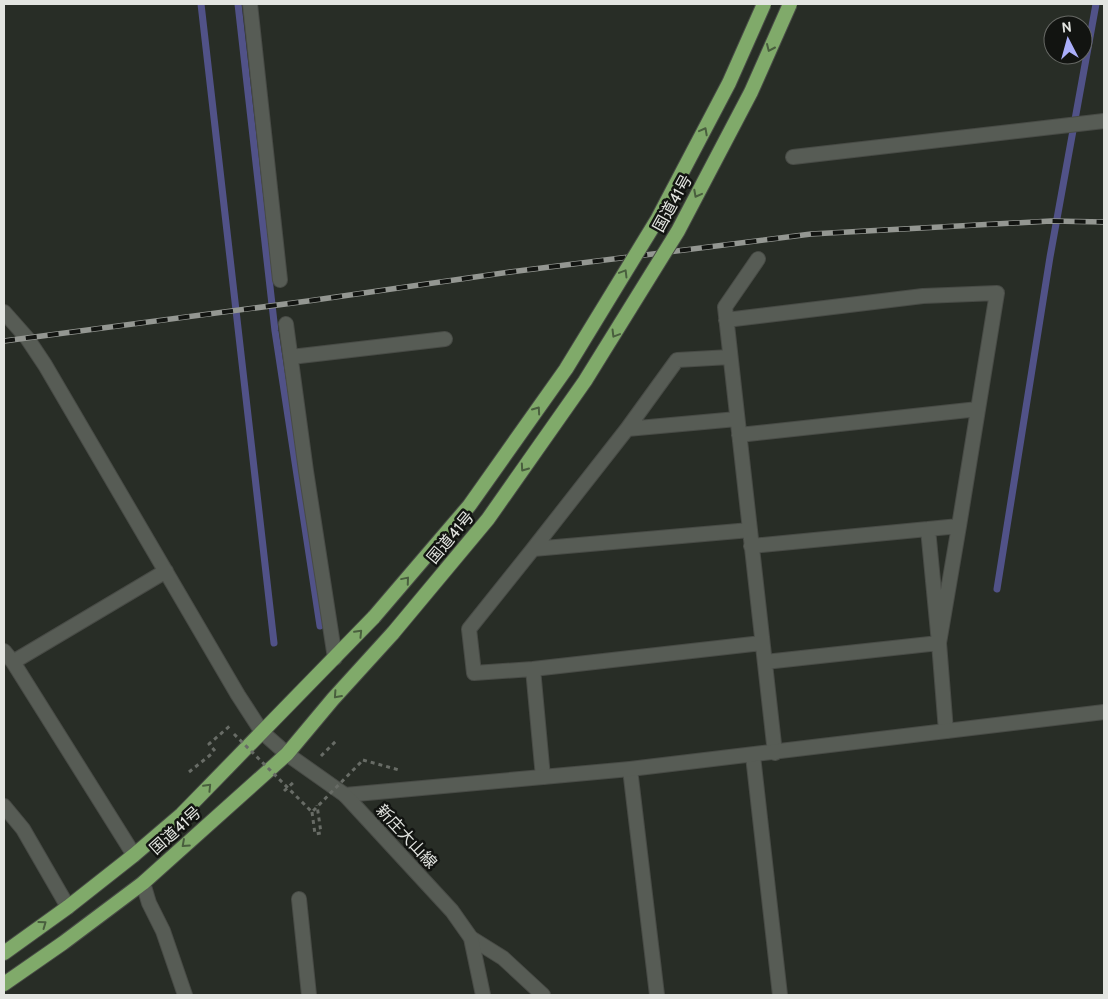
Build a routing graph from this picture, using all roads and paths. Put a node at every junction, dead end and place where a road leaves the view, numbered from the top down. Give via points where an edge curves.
1 (250, 4) edge
2 (764, 4) edge
3 (790, 4) edge
4 (1104, 121) edge
5 (793, 157) dead end
6 (758, 259) dead end
7 (280, 280) dead end
8 (4, 312) edge
9 (726, 320) junction
10 (286, 324) dead end
11 (445, 339) dead end
12 (291, 357) junction
13 (730, 358) junction
14 (978, 409) junction
15 (737, 419) junction
16 (627, 429) junction
17 (739, 435) junction
18 (959, 526) junction
19 (928, 529) junction
20 (750, 530) junction
21 (751, 546) junction
22 (533, 549) junction
23 (166, 571) junction
24 (762, 643) junction
25 (939, 643) junction
26 (4, 651) edge
27 (335, 658) junction
28 (13, 662) junction
29 (765, 662) junction
30 (533, 669) junction
31 (1104, 712) edge
32 (232, 724) dead end
33 (946, 731) junction
34 (262, 732) junction
35 (234, 734) dead end
36 (215, 751) dead end
37 (775, 753) junction
38 (287, 754) junction
39 (753, 756) junction
40 (630, 769) junction
41 (406, 771) dead end
42 (543, 777) junction
43 (346, 795) junction
44 (317, 805) dead end
45 (4, 806) edge
46 (312, 812) junction
47 (134, 855) junction
48 (142, 883) junction
49 (299, 899) dead end
50 (68, 907) junction
51 (471, 938) junction
52 (4, 953) edge
53 (4, 984) edge
54 (185, 995) edge
55 (309, 995) edge
56 (483, 995) edge
57 (543, 995) edge
58 (657, 995) edge
59 (780, 995) edge

1 - 7 street
27 -> 2 highway, 国道41号, bridge via 468,506 566,369 657,220 729,83
3 -> 38 highway, 国道41号, bridge via 751,92 678,231 586,381 488,519
4 - 5 street
6 - 9 street via 725,307
8 - 23 street, 新庄大山線 via 28,338 45,364
9 - 13 street
9 - 14 street via 923,296 997,293
10 - 12 street
11 - 12 street
12 - 27 street
13 - 15 street
13 - 16 street via 677,360
14 - 17 street
14 - 18 street
15 - 16 street
15 - 17 street
16 - 22 street
17 - 20 street
18 - 19 street
18 - 25 street
19 - 21 street
19 - 25 street
20 - 21 street
20 - 22 street
21 - 24 street
22 - 30 street via 469,629 474,674
23 - 28 street
23 - 34 street, 新庄大山線
24 - 29 street
24 - 30 street
25 - 29 street
25 - 33 street
26 - 28 street
27 - 34 highway, 国道41号
28 - 47 street
29 - 37 street
30 - 42 street
31 - 33 street
32 - 36 path via 210,744
33 - 37 street
34 - 38 street, 新庄大山線
47 -> 34 highway, 国道41号 via 182,814
35 - 46 path, bridge
37 - 39 street
38 - 43 street, 新庄大山線
38 -> 48 highway, 国道41号
39 - 40 street
39 - 59 street
40 - 42 street
40 - 58 street
41 - 46 path, bridge via 363,760
42 - 43 street
43 - 51 street, 新庄大山線 via 452,910
44 - 46 path via 321,833 315,834
45 - 50 street via 22,829
47 - 50 highway, 国道41号
48 - 53 highway, 国道41号
48 - 54 street
49 - 55 street
52 -> 50 highway, 国道41号
51 - 56 street, 新庄大山線
51 - 57 street via 502,958

